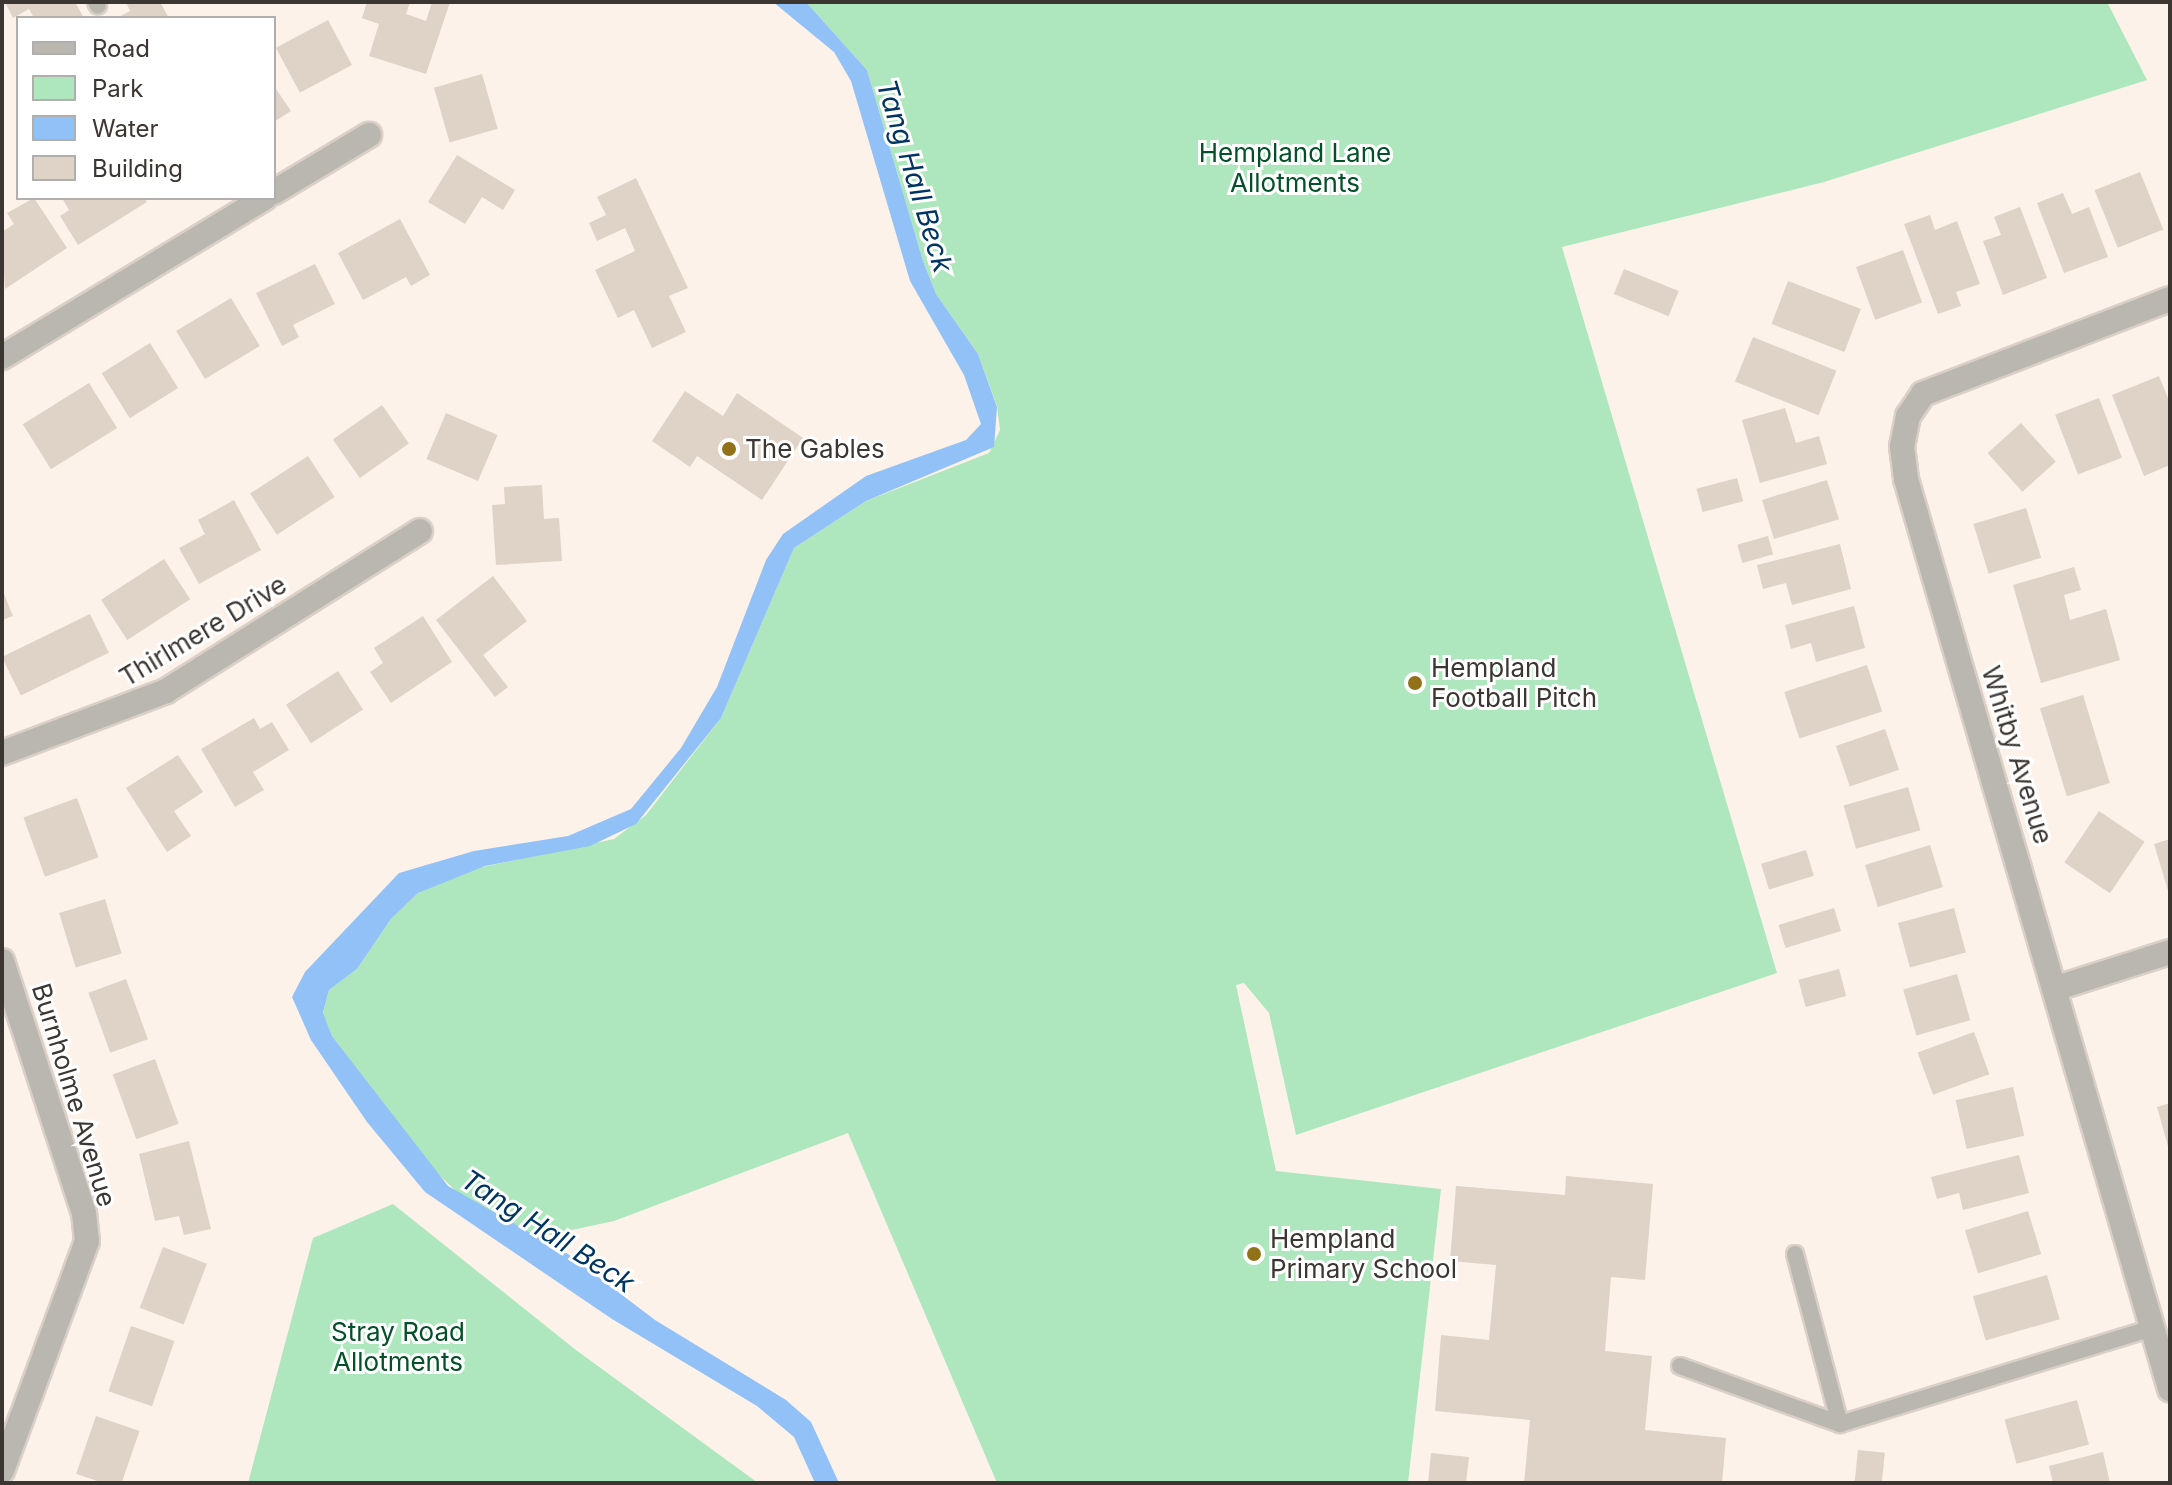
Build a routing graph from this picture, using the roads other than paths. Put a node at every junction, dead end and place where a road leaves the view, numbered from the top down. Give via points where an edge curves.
1 (369, 135) dead end
2 (276, 191) edge
3 (262, 200) edge
4 (2170, 299) edge
5 (2, 357) edge
6 (420, 531) dead end
7 (2, 753) edge
8 (2170, 952) edge
9 (2, 961) edge
10 (2057, 988) junction
11 (1795, 1254) dead end
12 (2152, 1328) junction
13 (1680, 1366) dead end
14 (2170, 1389) edge
15 (1840, 1424) junction
16 (2, 1471) edge

1 - 2 street
3 - 5 street
4 - 10 street, Whitby Avenue via 1923,394 1908,416 1902,446 1906,479
6 - 7 street, Thirlmere Drive via 166,691
8 - 10 street
9 - 16 street, Burnholme Avenue via 84,1213 87,1241
10 - 12 street, Whitby Avenue
11 - 15 lane
12 - 14 street, Whitby Avenue
12 - 15 lane
13 - 15 lane

